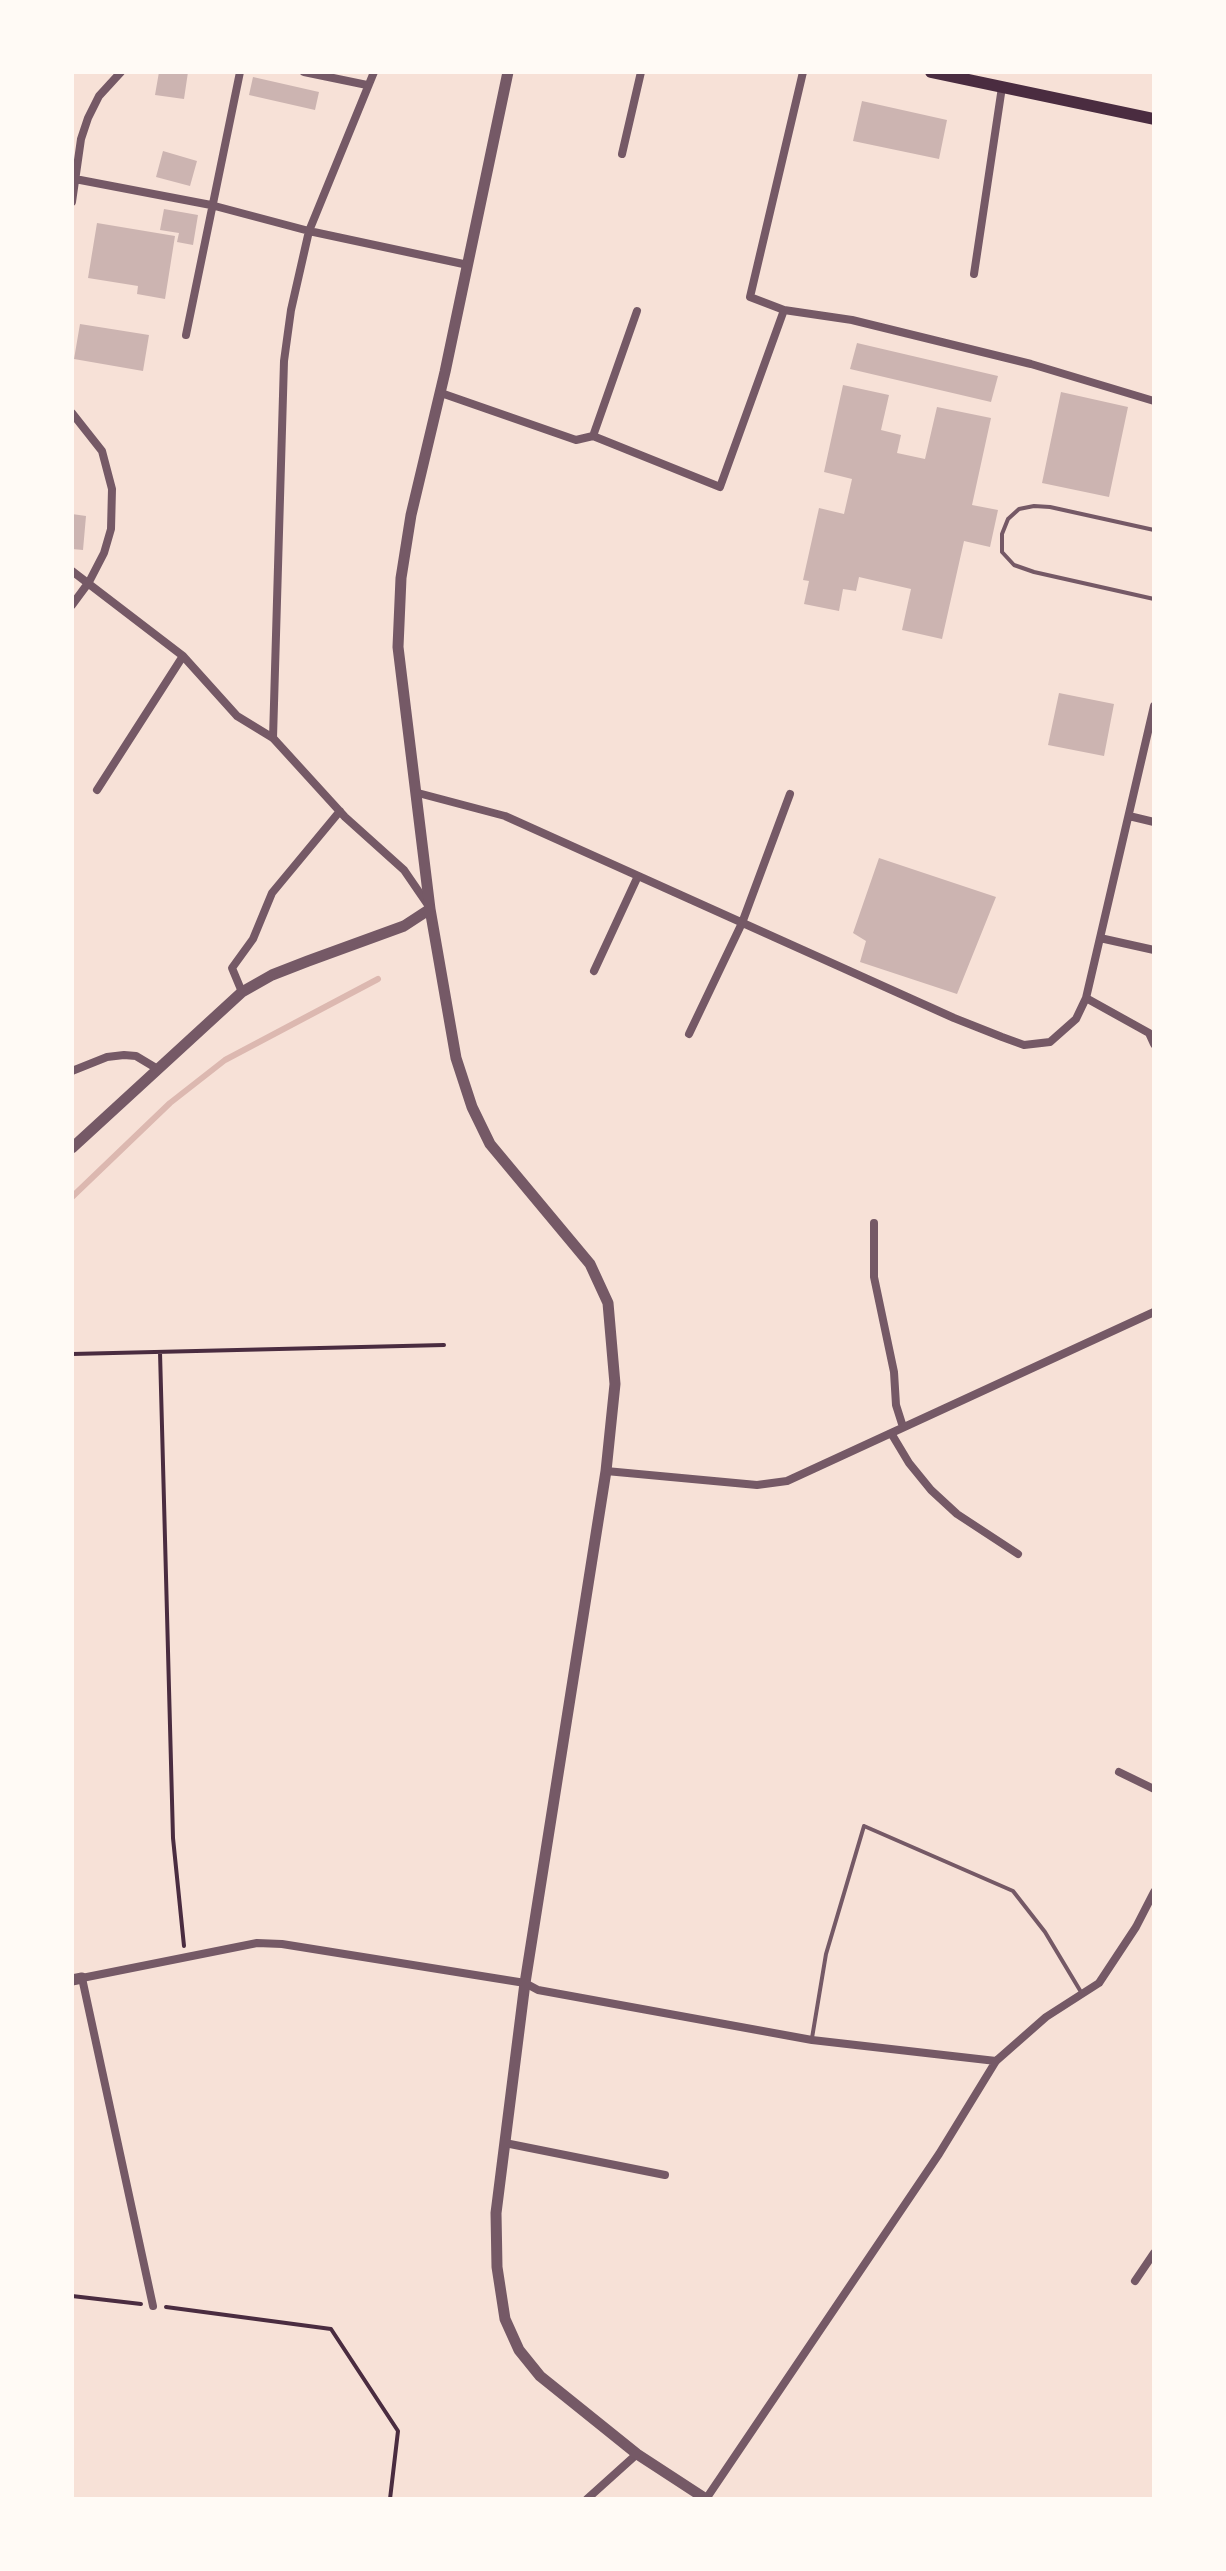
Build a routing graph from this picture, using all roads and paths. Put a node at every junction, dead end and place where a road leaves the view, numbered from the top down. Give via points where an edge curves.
1 (121, 72) edge
2 (240, 72) edge
3 (304, 72) edge
4 (374, 72) edge
5 (508, 72) edge
6 (641, 72) edge
7 (803, 72) edge
8 (931, 72) edge
9 (367, 85) junction
10 (1002, 87) junction
11 (1154, 119) edge
12 (622, 154) dead end
13 (75, 179) junction
14 (72, 202) edge
15 (211, 205) junction
16 (309, 231) junction
17 (468, 265) junction
18 (974, 274) dead end
19 (784, 310) junction
20 (637, 311) dead end
21 (186, 335) dead end
22 (441, 393) junction
23 (1154, 401) edge
24 (72, 413) edge
25 (593, 436) junction
26 (1154, 530) edge
27 (72, 571) edge
28 (89, 582) junction
29 (1154, 599) edge
30 (72, 605) edge
31 (183, 656) junction
32 (1154, 706) edge
33 (273, 738) junction
34 (97, 790) dead end
35 (418, 793) junction
36 (790, 794) dead end
37 (340, 811) junction
38 (1129, 816) junction
39 (1154, 822) edge
40 (638, 876) junction
41 (430, 909) junction
42 (742, 923) junction
43 (1100, 938) junction
44 (1154, 950) edge
45 (594, 971) dead end
46 (242, 992) junction
47 (1086, 998) junction
48 (689, 1034) dead end
49 (1154, 1044) edge
50 (156, 1068) junction
51 (72, 1071) edge
52 (72, 1148) edge
53 (874, 1223) dead end
54 (1154, 1312) edge
55 (444, 1345) dead end
56 (160, 1352) junction
57 (72, 1354) edge
58 (903, 1427) junction
59 (891, 1433) junction
60 (606, 1471) junction
61 (1018, 1554) dead end
62 (1119, 1772) dead end
63 (1154, 1789) edge
64 (1154, 1892) edge
65 (185, 1957) junction
66 (77, 1979) edge
67 (525, 1983) junction
68 (1082, 1994) junction
69 (812, 2040) junction
70 (996, 2061) junction
71 (505, 2143) junction
72 (665, 2175) dead end
73 (1154, 2253) edge
74 (1135, 2281) dead end
75 (72, 2296) edge
76 (153, 2306) junction
77 (637, 2454) junction
78 (390, 2499) edge
79 (587, 2499) edge
80 (706, 2499) edge

1 - 13 street via 88,118
2 - 15 street
3 - 9 street
4 - 9 street
5 - 17 street
6 - 12 street
7 - 19 street via 750,297
8 - 10 main road
9 - 16 street
10 - 11 main road
10 - 18 street
13 - 14 street
13 - 15 street
15 - 16 street
15 - 21 street
16 - 17 street
16 - 33 street via 284,361
17 - 22 street
19 - 23 street via 852,320
19 - 25 street via 720,487
20 - 25 street
22 - 25 street via 576,440
22 - 35 street via 401,578 398,647
24 - 28 street via 102,451 112,489 111,529
26 - 29 lane via 1034,506 1019,509 1008,519 1002,552 1014,565 1034,572
27 - 28 street
28 - 30 street
28 - 31 street
31 - 33 street via 237,716
31 - 34 street
32 - 38 street
33 - 37 street
35 - 40 street via 505,816
35 - 41 street
36 - 42 street
37 - 41 street via 404,870
37 - 46 street via 272,893 253,939 232,968
38 - 39 street
38 - 43 street
40 - 42 street
40 - 45 street
41 - 46 street via 404,926 272,975
41 - 60 street via 456,1058 472,1107 490,1144 590,1264 608,1303 615,1384
42 - 47 street via 1024,1045 1050,1042 1076,1019
42 - 48 street
43 - 44 street
43 - 47 street
46 - 50 street
47 - 49 street via 1149,1033
50 - 51 street via 124,1055
50 - 52 street
53 - 58 street via 874,1277
54 - 58 street
55 - 56 path
56 - 57 path
56 - 65 path via 173,1838
58 - 59 street
59 - 60 street via 787,1481 757,1485
59 - 61 street via 909,1463 948,1506
60 - 67 street
62 - 63 street
64 - 68 street via 1099,1983
65 - 66 street
65 - 67 street via 257,1943 282,1944
66 - 76 street
67 - 69 street via 538,1990
67 - 71 street
68 - 69 lane via 1013,1891 864,1826 826,1954
68 - 70 street
69 - 70 street
70 - 80 street
71 - 72 street
71 - 77 street via 496,2213 505,2319 519,2350 540,2376
73 - 74 street
75 - 76 path
76 - 78 path via 331,2329 398,2431
77 - 79 street
77 - 80 street

